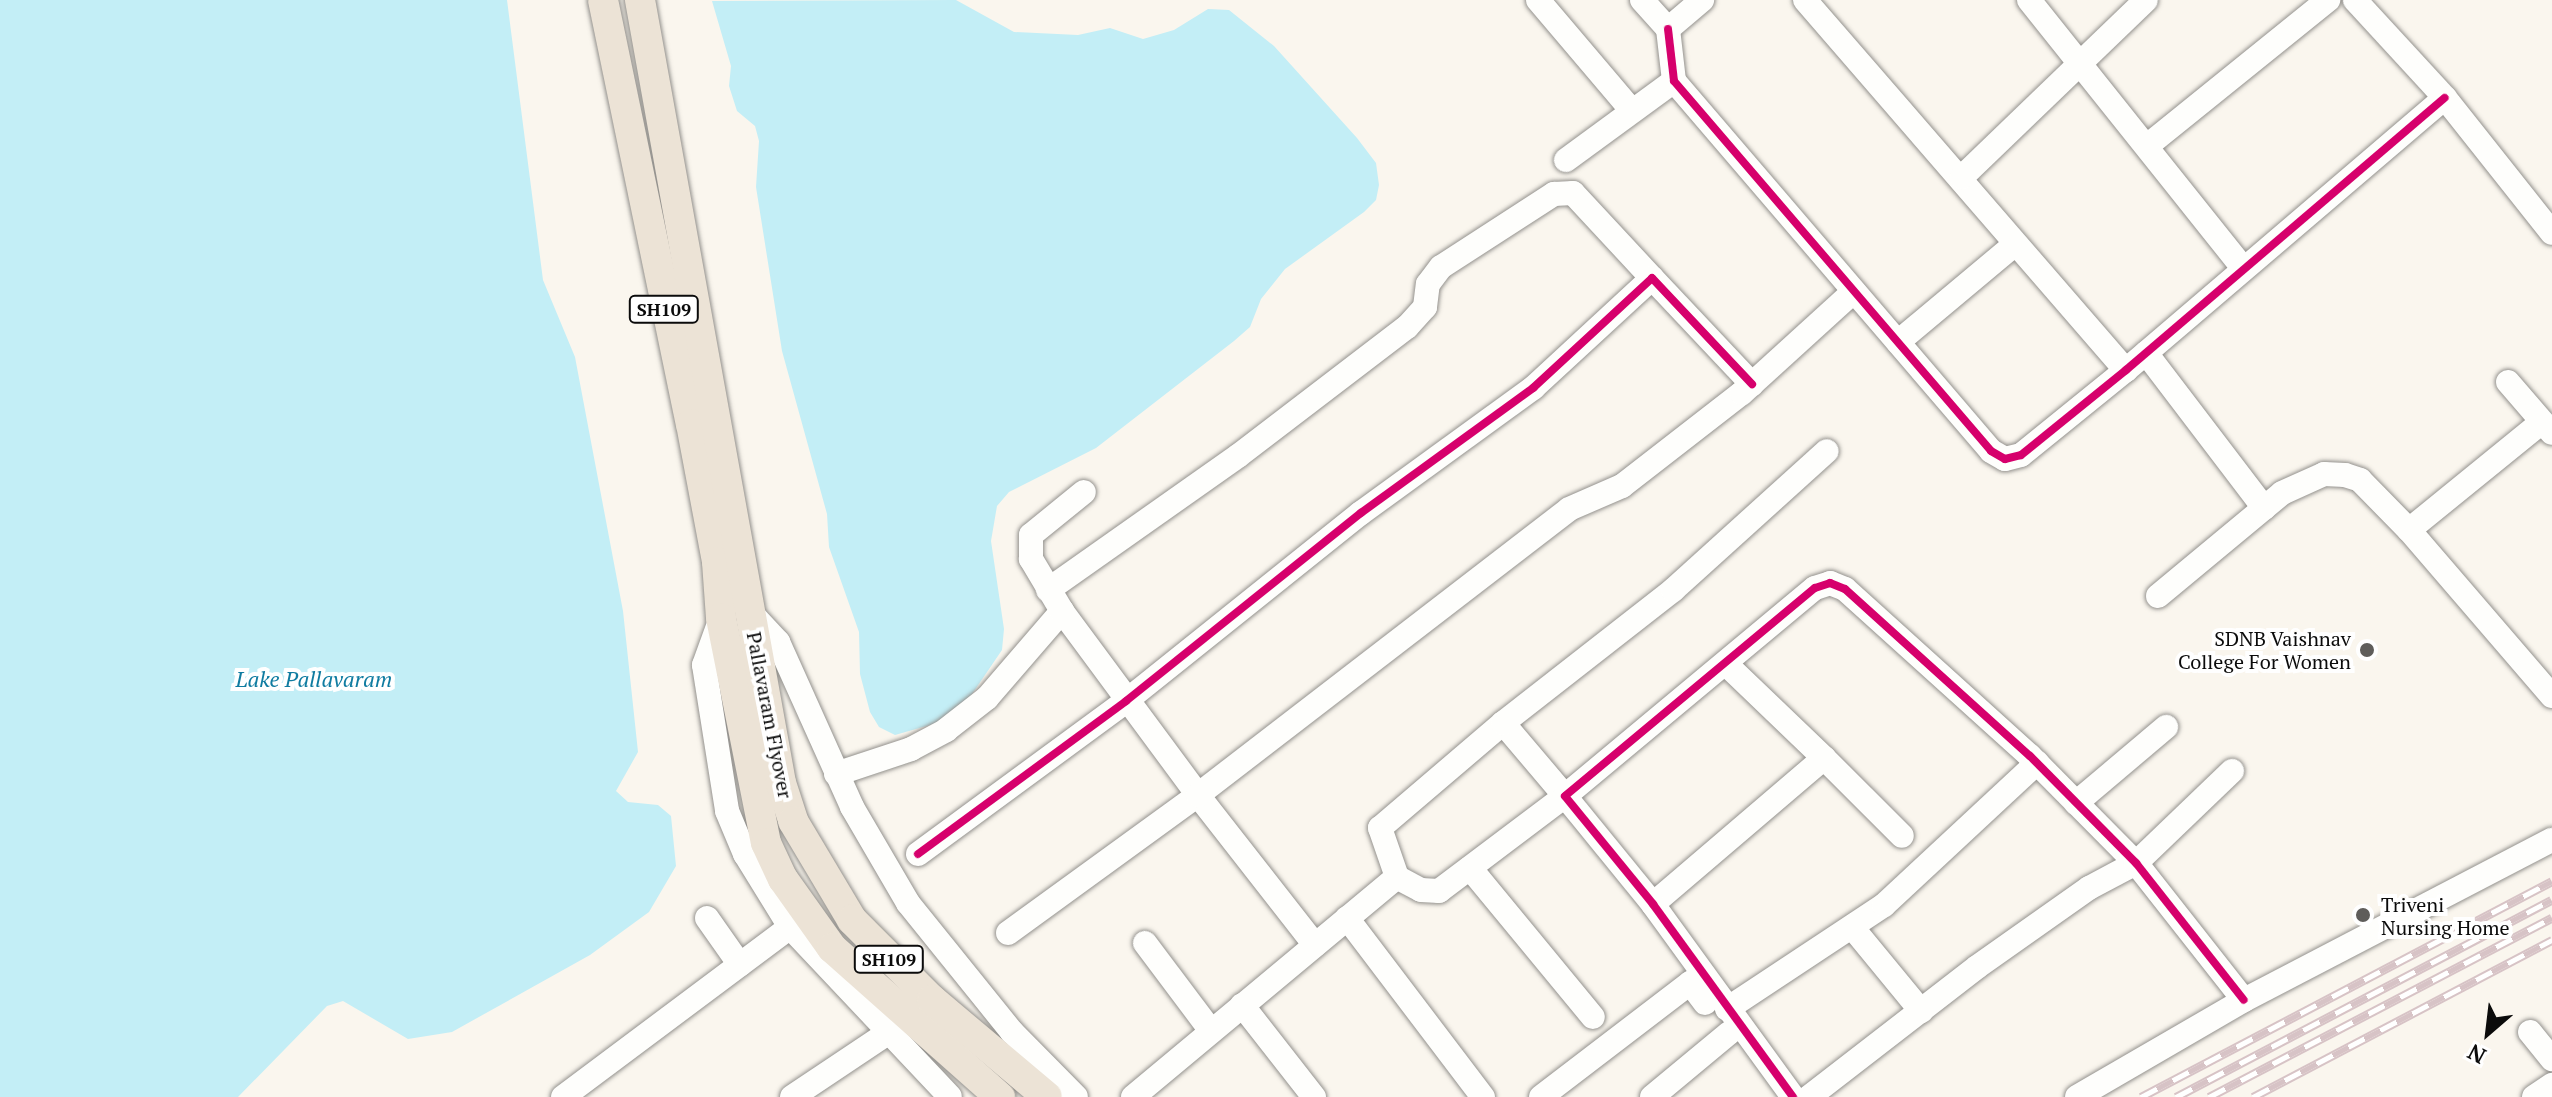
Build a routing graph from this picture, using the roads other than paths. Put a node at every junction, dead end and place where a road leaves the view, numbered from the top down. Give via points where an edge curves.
1 (603, 0) edge
2 (640, 0) edge
3 (1538, 0) edge
4 (1642, 0) edge
5 (1702, 0) edge
6 (2029, 0) edge
7 (2146, 0) edge
8 (2328, 0) edge
9 (2355, 0) edge
10 (1813, 8) edge
11 (1668, 29) junction
12 (2079, 60) junction
13 (1674, 81) junction
14 (2445, 98) junction
15 (1632, 111) junction
16 (2147, 146) junction
17 (1566, 160) dead end
18 (1962, 177) junction
19 (2552, 233) edge
20 (2015, 244) junction
21 (2243, 268) junction
22 (1652, 278) junction
23 (1854, 291) junction
24 (1898, 342) junction
25 (2146, 353) junction
26 (2126, 370) junction
27 (2508, 382) dead end
28 (1752, 384) junction
29 (2547, 427) edge
30 (1827, 451) dead end
31 (1084, 492) dead end
32 (2264, 508) junction
33 (2409, 530) junction
34 (1048, 590) junction
35 (2158, 596) dead end
36 (1062, 611) junction
37 (736, 616) junction
38 (1726, 664) junction
39 (2552, 696) edge
40 (1126, 701) junction
41 (1503, 723) junction
42 (2166, 727) dead end
43 (1824, 758) junction
44 (2037, 763) junction
45 (2232, 771) dead end
46 (836, 774) junction
47 (1198, 795) junction
48 (1565, 796) junction
49 (2076, 803) junction
50 (1902, 836) dead end
51 (2552, 840) edge
52 (918, 854) dead end
53 (2136, 863) junction
54 (1470, 868) junction
55 (1397, 877) junction
56 (1653, 904) junction
57 (707, 918) dead end
58 (1347, 918) junction
59 (790, 927) junction
60 (1852, 927) junction
61 (1008, 933) dead end
62 (1145, 943) dead end
63 (1315, 945) junction
64 (740, 965) junction
65 (2244, 1000) junction
66 (1242, 1005) junction
67 (1921, 1011) junction
68 (1593, 1017) dead end
69 (1728, 1021) junction
70 (1211, 1031) junction
71 (889, 1032) junction
72 (2530, 1032) dead end
73 (2552, 1059) edge
74 (2552, 1085) edge
75 (948, 1096) edge
76 (563, 1097) edge
77 (792, 1097) edge
78 (1000, 1097) edge
79 (1047, 1097) edge
80 (1076, 1097) edge
81 (1133, 1097) edge
82 (1314, 1097) edge
83 (1483, 1097) edge
84 (1541, 1097) edge
85 (1652, 1097) edge
86 (1777, 1097) edge
87 (1793, 1097) edge
88 (1809, 1097) edge
89 (2077, 1097) edge
90 (2534, 1097) edge

1 - 37 main road, SH109 via 700,470
2 - 37 main road, SH109
3 - 15 street
4 - 11 street
5 - 11 street
6 - 12 street
7 - 12 street
8 - 16 street
9 - 14 street
10 - 18 street
11 - 13 street
12 - 16 street
12 - 18 street
13 - 15 street
13 - 23 street
14 - 19 street
14 - 21 street
15 - 17 street
16 - 21 street
18 - 20 street
20 - 24 street
20 - 26 street
21 - 25 street
22 - 28 street
22 - 34 street via 1573,193 1554,194 1441,267 1428,284 1425,307 1407,327 1238,456
22 - 40 street via 1533,388 1361,513
23 - 24 street
23 - 28 street
24 - 26 street via 1991,451 2005,459 2021,455
25 - 26 street
25 - 32 street
27 - 29 street
28 - 47 street via 1622,486 1569,509
29 - 33 street
30 - 41 street via 1673,590
31 - 34 street via 1031,535 1031,559
32 - 33 street via 2308,479 2345,475 2360,480
32 - 35 street
33 - 39 street
34 - 36 street
36 - 40 street
36 - 46 street via 987,698 946,730 911,749
37 - 46 street via 778,642
37 - 59 street via 704,665 727,811 745,854
37 - 78 main road, Pallavaram Flyover / SH109 via 751,784 766,843 783,879 832,948
37 - 79 main road, Pallavaram Flyover / SH109 via 781,783 811,858 852,920 932,1000
38 - 43 street
38 - 44 street via 1815,588 1830,583 1845,589
38 - 48 street
40 - 47 street
40 - 52 street
41 - 48 street
41 - 55 street via 1380,828
42 - 49 street
43 - 50 street
43 - 56 street
44 - 49 street
44 - 60 street via 1977,824
45 - 53 street
46 - 80 street via 908,903 1012,1032
47 - 61 street
47 - 63 street
48 - 54 street
48 - 56 street
49 - 53 street
51 - 65 street
53 - 65 street
53 - 67 street via 2089,888
54 - 55 street via 1439,891 1421,890
54 - 68 street
55 - 58 street
56 - 69 street
57 - 64 street
58 - 63 street
58 - 83 street
59 - 64 street
59 - 71 street
60 - 67 street
60 - 69 street
62 - 70 street
63 - 66 street
64 - 76 street
65 - 89 street
66 - 70 street
66 - 82 street
67 - 88 street
69 - 84 street via 1690,983
69 - 85 street
69 - 86 street
69 - 87 street
70 - 81 street
71 - 75 street
71 - 77 street
72 - 73 street
74 - 90 street

